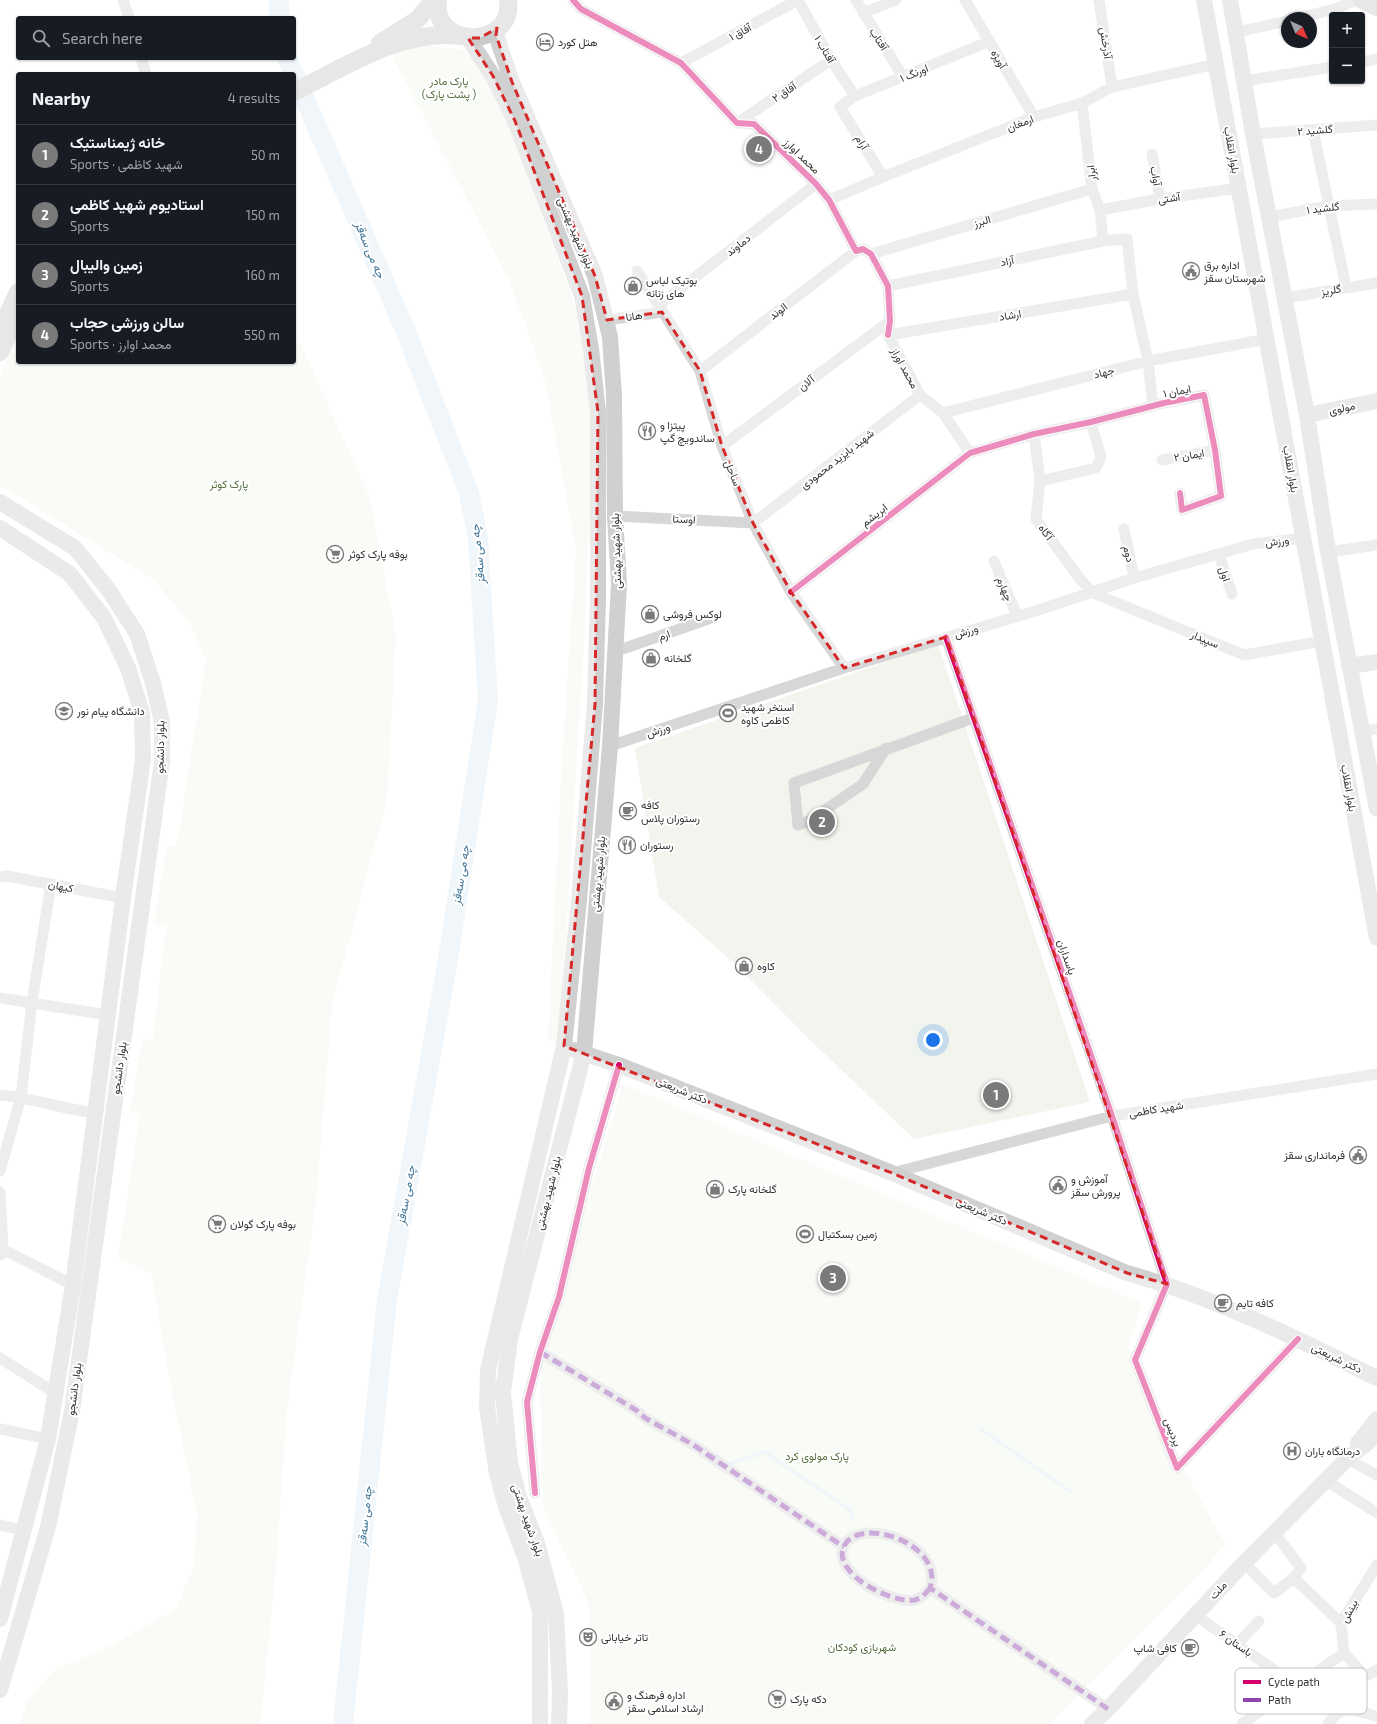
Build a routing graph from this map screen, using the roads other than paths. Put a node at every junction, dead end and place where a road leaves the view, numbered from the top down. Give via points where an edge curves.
1 (124, 0) edge
2 (434, 0) edge
3 (438, 0) edge
4 (573, 0) edge
5 (798, 0) edge
6 (856, 0) edge
7 (896, 0) edge
8 (965, 0) edge
9 (1099, 0) edge
10 (1204, 0) edge
11 (1230, 0) edge
12 (1357, 0) edge
13 (1362, 0) edge
14 (509, 1) edge
15 (1377, 7) edge
16 (1317, 13) edge
17 (863, 14) junction
18 (128, 16) edge
19 (1281, 22) edge
20 (497, 28) junction
21 (1237, 32) junction
22 (464, 37) junction
23 (988, 42) junction
24 (381, 46) junction
25 (1377, 59) edge
26 (142, 60) edge
27 (832, 60) junction
28 (1365, 61) edge
29 (681, 63) junction
30 (1216, 64) junction
31 (1329, 67) edge
32 (145, 72) edge
33 (903, 77) junction
34 (1244, 81) junction
35 (296, 83) edge
36 (1112, 87) junction
37 (296, 91) edge
38 (855, 96) junction
39 (1082, 103) junction
40 (840, 107) joint
41 (1034, 117) junction
42 (737, 123) junction
43 (1377, 125) edge
44 (1313, 130) junction
45 (1253, 134) junction
46 (1152, 154) dead end
47 (883, 177) junction
48 (816, 184) junction
49 (1092, 188) junction
50 (1239, 188) junction
51 (1160, 199) junction
52 (829, 200) junction
53 (1377, 204) edge
54 (1328, 206) junction
55 (1100, 210) junction
56 (1269, 217) junction
57 (1103, 241) junction
58 (856, 251) junction
59 (1250, 251) junction
60 (871, 254) junction
61 (1278, 264) junction
62 (637, 271) dead end
63 (1377, 283) edge
64 (888, 286) junction
65 (1346, 287) junction
66 (1133, 294) junction
67 (16, 296) edge
68 (1284, 298) junction
69 (660, 308) junction
70 (16, 317) edge
71 (607, 320) junction
72 (890, 321) junction
73 (0, 331) edge
74 (888, 335) junction
75 (1267, 340) junction
76 (0, 352) edge
77 (1148, 361) junction
78 (700, 370) junction
79 (920, 395) junction
80 (1377, 401) edge
81 (1153, 406) junction
82 (943, 413) junction
83 (1307, 415) junction
84 (1091, 422) junction
85 (1034, 434) junction
86 (722, 446) junction
87 (1215, 450) junction
88 (970, 453) junction
89 (1162, 460) dead end
90 (1040, 481) junction
91 (1180, 493) dead end
92 (0, 502) edge
93 (615, 516) junction
94 (753, 523) junction
95 (0, 528) edge
96 (1124, 529) dead end
97 (1303, 538) junction
98 (1377, 544) edge
99 (1328, 552) junction
100 (1219, 554) junction
101 (86, 561) junction
102 (994, 561) dead end
103 (70, 574) junction
104 (1134, 578) junction
105 (791, 592) junction
106 (1093, 593) junction
107 (1232, 594) dead end
108 (1017, 616) junction
109 (714, 618) dead end
110 (946, 637) junction
111 (1322, 641) junction
112 (614, 652) junction
113 (1377, 662) edge
114 (1349, 666) junction
115 (844, 668) junction
116 (973, 718) junction
117 (1370, 730) edge
118 (610, 746) junction
119 (886, 748) junction
120 (1377, 809) edge
121 (1370, 870) edge
122 (0, 877) edge
123 (51, 884) junction
124 (123, 898) junction
125 (1377, 938) edge
126 (0, 998) edge
127 (32, 1002) junction
128 (108, 1015) junction
129 (564, 1046) junction
130 (584, 1053) junction
131 (619, 1065) junction
132 (1377, 1074) edge
133 (0, 1095) edge
134 (21, 1097) junction
135 (96, 1113) junction
136 (1112, 1116) junction
137 (0, 1171) edge
138 (892, 1173) junction
139 (0, 1192) edge
140 (1, 1251) edge
141 (1167, 1284) junction
142 (73, 1285) junction
143 (1298, 1339) junction
144 (540, 1352) junction
145 (0, 1358) edge
146 (1377, 1378) edge
147 (55, 1393) junction
148 (53, 1410) junction
149 (72, 1411) junction
150 (1377, 1419) edge
151 (0, 1429) edge
152 (1377, 1435) edge
153 (48, 1439) junction
154 (1346, 1459) junction
155 (1377, 1475) edge
156 (1325, 1480) junction
157 (535, 1493) dead end
158 (1377, 1513) edge
159 (0, 1525) edge
160 (23, 1530) junction
161 (1274, 1532) junction
162 (844, 1546) junction
163 (1244, 1562) junction
164 (1377, 1565) edge
165 (1294, 1578) junction
166 (930, 1588) junction
167 (1, 1612) edge
168 (1195, 1615) junction
169 (1259, 1621) dead end
170 (1341, 1623) junction
171 (1237, 1644) junction
172 (1344, 1653) junction
173 (1272, 1668) edge
174 (1322, 1668) edge
175 (1357, 1668) edge
176 (1377, 1670) edge
177 (1367, 1675) edge
178 (0, 1690) edge
179 (1108, 1709) junction
180 (1257, 1714) edge
181 (1336, 1714) edge
182 (1367, 1714) edge
183 (1377, 1717) edge
184 (540, 1724) edge
185 (559, 1724) edge
186 (1092, 1724) edge
187 (1242, 1724) edge
188 (1328, 1724) edge

1 - 18 street
2 - 24 main road via 418,19
3 - 22 main road via 439,14 444,24 452,32
4 - 29 street via 580,9
5 - 27 street, آفتاب ۱
5 - 29 street, آفاق ۱
6 - 17 street, آفتاب
7 - 17 street
8 - 23 street, آویژه
9 - 36 street, آذرخش
10 - 30 main road, بلوار انقلاب
11 - 21 main road, بلوار انقلاب
12 - 16 street
13 - 15 main road
14 - 20 main road via 507,12
17 - 33 street, آفتاب
19 - 21 street
20 - 22 main road via 480,38
20 - 71 main road, بلوار شهید بهشتی via 496,35 512,82 594,276
21 - 34 main road, بلوار انقلاب
22 - 24 main road via 432,35
22 - 129 main road, بلوار شهید بهشتی via 490,71 515,121 580,289 591,349 598,412 595,704
23 - 33 street, اورنگ ۱
23 - 41 street, آویژه
24 - 35 main road
24 - 37 main road
25 - 28 street
26 - 32 street
27 - 38 street, آفتاب ۱
27 - 42 street, آفاق ۲
29 - 42 street
30 - 36 street, ارمغان
30 - 50 main road, بلوار انقلاب
31 - 34 street
33 - 38 street, اورنگ ۱
34 - 45 main road, بلوار انقلاب
36 - 39 street, ارمغان
38 - 40 street, اورنگ ۱
39 - 41 street, ارمغان
39 - 49 street, ابرار
40 - 47 street, آرام
41 - 47 street, ارمغان
42 - 48 street, محمد اوارز via 754,124
43 - 44 street, گلشید ۲
44 - 45 street, گلشید ۲
44 - 54 street
45 - 56 main road, بلوار انقلاب
46 - 51 street, آواب
47 - 52 street, ارمغان
48 - 52 street, محمد اوارز
48 - 69 street, دماوند
49 - 55 street, ابرار
49 - 60 street, البرز
50 - 51 street, آشتی
50 - 59 main road, بلوار انقلاب
51 - 55 street, آشتی
52 - 58 street, محمد اوارز
53 - 54 street, گلشید ۱
54 - 56 street, گلشید ۱
54 - 65 street
55 - 57 street, ابرار
56 - 61 main road, بلوار انقلاب
57 - 64 street, آزاد
57 - 66 street, آزاد via 1127,239
58 - 60 street via 863,249
58 - 78 street, الوند
59 - 61 main road via 1268,247
59 - 75 main road, بلوار انقلاب
60 - 64 street
61 - 68 main road, بلوار انقلاب
62 - 69 street, ساحل
63 - 65 street, گلریز
64 - 72 street
65 - 68 street, گلریز
66 - 74 street, ارشاد
66 - 77 street
67 - 73 main road
68 - 83 main road, بلوار انقلاب
69 - 71 street, هانا
69 - 78 street, ساحل
70 - 76 main road
71 - 93 main road, بلوار شهید بهشتی via 614,396
72 - 74 street
72 - 86 street, آلان
74 - 79 street, محمد اوراز
75 - 77 street, جهاد
75 - 97 main road, بلوار انقلاب
77 - 81 street
77 - 82 street, جهاد
78 - 86 street, ساحل
79 - 82 street, محمد اوراز
79 - 94 street, شهید بایزید محمودی
80 - 83 main road, مولوی
81 - 84 street, ایمان ۱
81 - 87 street, ایمان ۱ via 1204,395
82 - 88 street
83 - 99 main road, بلوار انقلاب
84 - 85 street, ایمان ۱
84 - 90 street via 1101,458 1096,468
85 - 88 street, ایمان ۱
85 - 90 street, آگاه
86 - 94 street, ساحل
87 - 89 street, ایمان ۲
87 - 91 street via 1221,496 1182,510
88 - 105 street, ابریشم
90 - 106 street, آگاه via 1036,519
92 - 101 main road, بلوار دانشجو via 75,548
93 - 94 street, اوستا
93 - 112 main road, بلوار شهید بهشتی via 618,584
94 - 105 street, ساحل
95 - 103 main road, بلوار دانشجو
96 - 104 street, دوم
97 - 100 street, ورزش via 1253,544
97 - 111 main road, بلوار انقلاب
98 - 99 street
99 - 114 main road, بلوار انقلاب
100 - 104 street, ورزش
100 - 107 street, اول
101 - 103 main road
101 - 149 main road, بلوار دانشجو via 137,634 162,722 162,761
102 - 108 street, چهارم
103 - 124 main road, بلوار دانشجو via 104,618 128,668 142,713 143,759
104 - 106 street, ورزش
105 - 115 street, ساحل
106 - 108 street, ورزش
106 - 111 street, سپیدار via 1244,655
108 - 110 street, ورزش
109 - 112 street, ارم
110 - 115 street, ورزش
110 - 116 street, پاسداران
111 - 121 main road, بلوار انقلاب
112 - 118 main road, بلوار شهید بهشتی
113 - 114 main road
114 - 117 main road, بلوار انقلاب
115 - 118 street, ورزش
116 - 119 street
116 - 136 street, پاسداران
117 - 120 main road, بلوار انقلاب
118 - 130 main road, بلوار شهید بهشتی
119 - 119 street via 794,783 798,824 809,821 863,784
121 - 125 main road, بلوار انقلاب
122 - 123 street, کیهان
123 - 124 street, کیهان
123 - 127 street
124 - 128 main road, بلوار دانشجو
126 - 127 street
127 - 128 street
127 - 134 street
128 - 135 main road, بلوار دانشجو
129 - 130 main road, دکتر شریعتی
129 - 184 main road, بلوار شهید بهشتی via 488,1370 487,1407 497,1474 506,1507 525,1557 540,1612
130 - 131 main road, دکتر شریعتی
130 - 185 main road, بلوار شهید بهشتی via 510,1339 503,1392 510,1463 519,1497 537,1543 556,1613
131 - 138 main road, دکتر شریعتی
131 - 144 street via 589,1168 559,1297
132 - 136 street, شهید کاظمی
133 - 134 street
134 - 135 street
134 - 137 street
135 - 142 main road, بلوار دانشجو
136 - 138 street, شهید کاظمی
136 - 141 street, پاسداران
138 - 141 main road, دکتر شریعتی via 1127,1273
139 - 140 street
140 - 142 street
141 - 143 main road, دکتر شریعتی
141 - 143 street, پردیس via 1135,1360 1177,1468
142 - 147 main road, بلوار دانشجو
143 - 146 main road, دکتر شریعتی
144 - 157 street via 526,1402
144 - 162 street via 645,1418 692,1444
145 - 147 street
147 - 148 main road, بلوار دانشجو
148 - 149 main road
148 - 153 main road, بلوار دانشجو
149 - 178 main road, بلوار دانشجو via 48,1527
150 - 154 main road, ملت
151 - 153 street
152 - 154 main road, ملت
153 - 160 main road, بلوار دانشجو
154 - 155 street
154 - 156 main road, ملت
156 - 158 street
156 - 161 main road, ملت
159 - 160 street
160 - 167 main road, بلوار دانشجو
161 - 163 main road, ملت
161 - 165 street via 1300,1568
162 - 166 street via 846,1566 860,1581 877,1592 900,1600 916,1600
162 - 166 street via 849,1540 864,1533 888,1535 905,1542 918,1551 929,1565 933,1579
163 - 165 street via 1274,1593
163 - 168 main road, ملت
164 - 170 street, بینش
165 - 170 street
166 - 179 street
168 - 171 street, باستان ۶
168 - 179 main road, ملت
169 - 171 street
170 - 172 street, بینش
171 - 173 street, باستان ۶
172 - 174 street
172 - 175 street
176 - 177 street
179 - 186 main road, ملت
180 - 187 street
181 - 188 street
182 - 183 street

